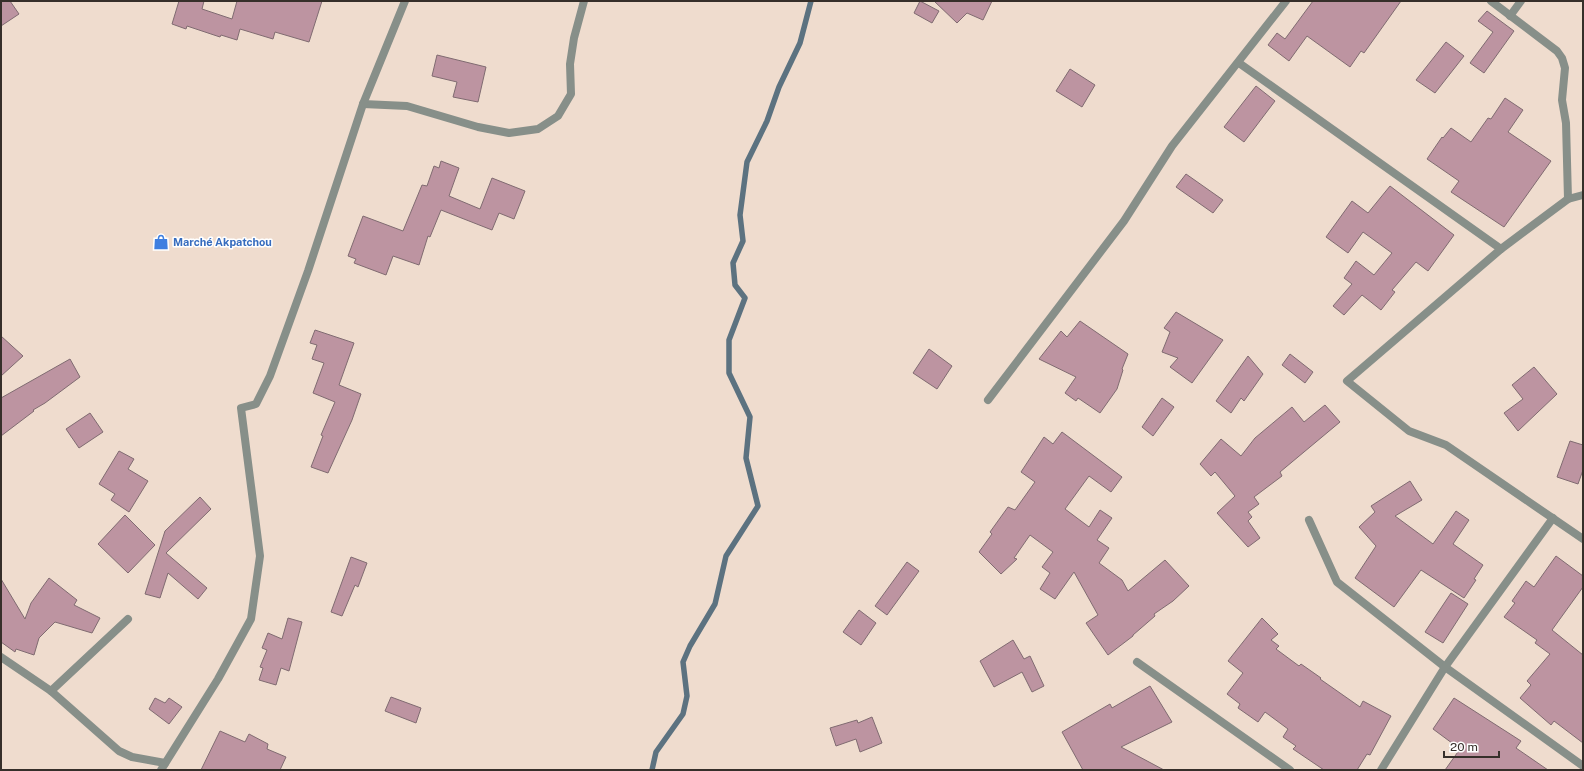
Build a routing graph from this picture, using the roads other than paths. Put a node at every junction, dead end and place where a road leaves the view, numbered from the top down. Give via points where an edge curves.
1 (405, 1) edge
2 (584, 1) edge
3 (1286, 1) edge
4 (1491, 1) edge
5 (1521, 1) edge
6 (1510, 16) junction
7 (1239, 63) junction
8 (363, 104) junction
9 (1583, 195) edge
10 (1568, 199) junction
11 (1501, 249) junction
12 (988, 400) dead end
13 (1553, 518) junction
14 (1309, 520) dead end
15 (1583, 539) edge
16 (128, 619) dead end
17 (1, 657) edge
18 (1137, 662) dead end
19 (1445, 667) junction
20 (51, 691) junction
21 (163, 766) edge
22 (1583, 766) edge
23 (1290, 770) edge
24 (1382, 770) edge

1 - 8 street
2 - 8 street via 570,64 571,94 558,116 538,129 509,133 478,127 407,106
3 - 7 street
4 - 6 street
5 - 6 street
6 - 10 street via 1557,51 1562,58 1565,68 1562,100 1566,123
7 - 11 street
7 - 12 street via 1172,146 1124,221
8 - 21 street via 270,376 256,404 241,408 260,556 251,618 218,679
9 - 10 street
10 - 11 street
11 - 13 street via 1348,381 1409,431 1446,445
13 - 15 street
13 - 19 street
14 - 19 street via 1337,582
16 - 20 street
17 - 20 street
18 - 23 street
19 - 22 street
19 - 24 street
20 - 21 street via 119,751

